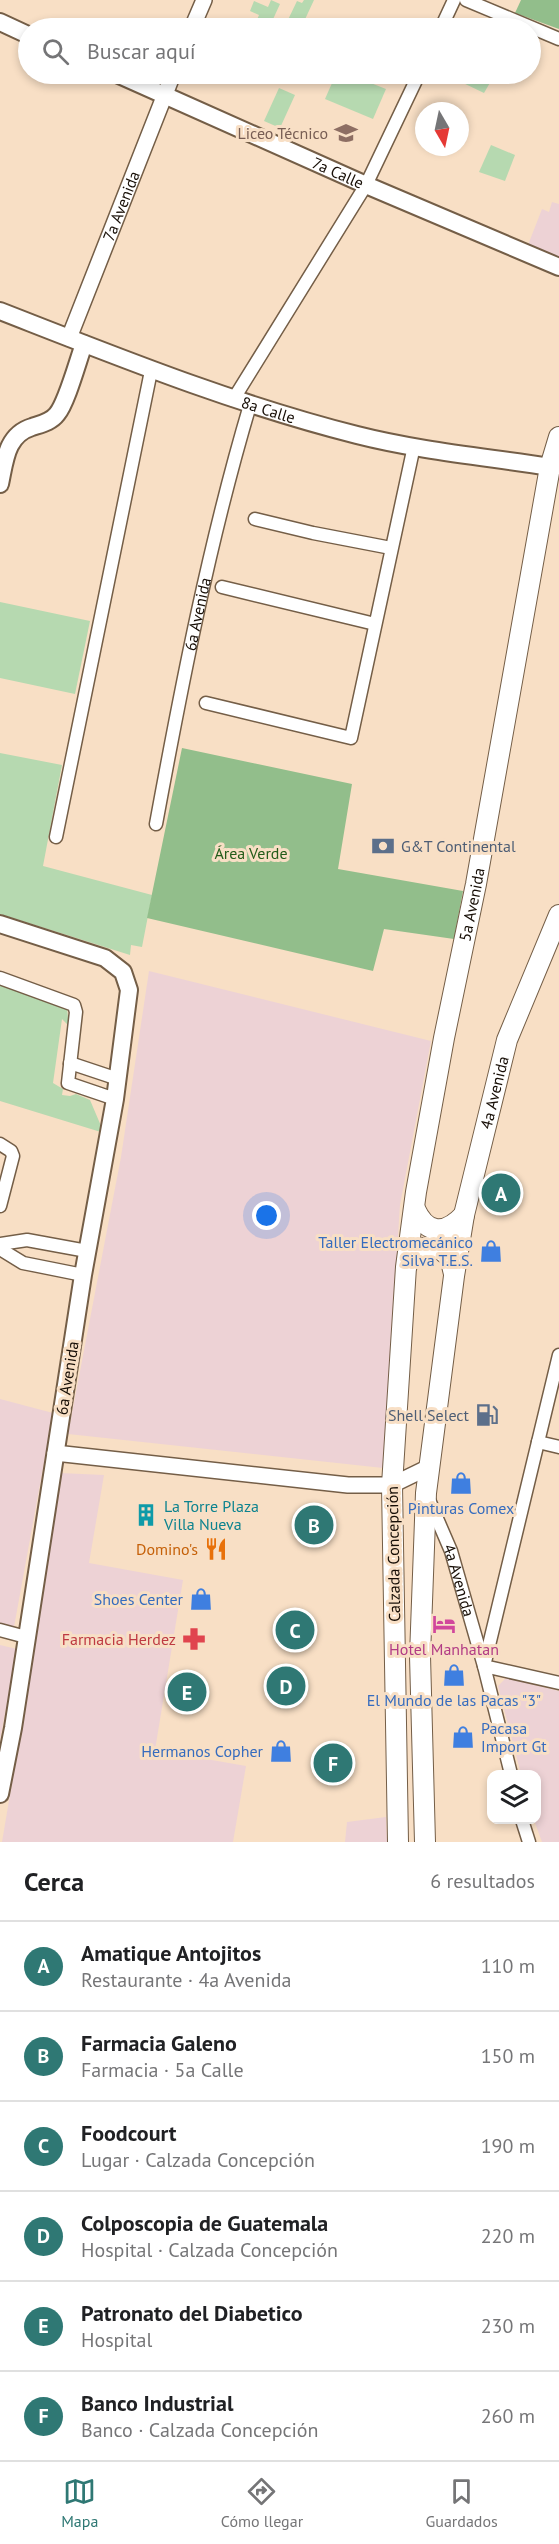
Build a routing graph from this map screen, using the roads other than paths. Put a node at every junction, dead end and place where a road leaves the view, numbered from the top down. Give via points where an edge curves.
1 (204, 0) edge
2 (454, 0) edge
3 (466, 0) edge
4 (196, 18) edge
5 (446, 18) edge
6 (509, 18) edge
7 (0, 22) edge
8 (18, 30) edge
9 (541, 31) edge
10 (559, 39) edge
11 (141, 84) edge
12 (169, 84) edge
13 (414, 84) edge
14 (165, 94) junction
15 (366, 185) junction
16 (559, 267) edge
17 (0, 311) edge
18 (76, 341) junction
19 (151, 371) junction
20 (233, 400) junction
21 (250, 405) junction
22 (558, 443) edge
23 (414, 446) junction
24 (550, 467) junction
25 (0, 484) edge
26 (255, 519) dead end
27 (391, 548) junction
28 (222, 587) dead end
29 (375, 624) junction
30 (206, 702) dead end
31 (156, 824) dead end
32 (56, 837) dead end
33 (559, 915) edge
34 (0, 924) edge
35 (0, 978) edge
36 (70, 1063) junction
37 (118, 1079) junction
38 (115, 1100) junction
39 (0, 1144) edge
40 (0, 1206) edge
41 (415, 1209) junction
42 (464, 1215) junction
43 (0, 1244) edge
44 (0, 1249) edge
45 (87, 1251) junction
46 (406, 1267) junction
47 (83, 1275) junction
48 (454, 1276) junction
49 (559, 1355) edge
50 (538, 1442) junction
51 (559, 1447) edge
52 (55, 1453) junction
53 (429, 1467) junction
54 (392, 1485) junction
55 (426, 1494) junction
56 (0, 1630) edge
57 (26, 1637) junction
58 (484, 1666) junction
59 (559, 1683) edge
60 (510, 1770) edge
61 (0, 1794) edge
62 (523, 1824) edge
63 (398, 1842) edge
64 (425, 1842) edge
65 (529, 1842) edge

1 - 4 street
2 - 5 street
3 - 6 street
7 - 8 main road
9 - 10 street
11 - 14 main road, 7a Calle
12 - 14 street, 7a Avenida
13 - 15 street
14 - 15 main road, 7a Calle
14 - 18 street, 7a Avenida
15 - 16 main road, 7a Calle
15 - 20 street
17 - 18 main road, 8a Calle
18 - 19 main road, 8a Calle
18 - 25 main road, 7a Avenida via 59,412 48,422 23,430 14,438
19 - 20 main road, 8a Calle
19 - 32 street
20 - 21 main road, 8a Calle
21 - 23 main road, 8a Calle via 360,436
21 - 31 street, 6a Avenida via 211,553
22 - 24 main road, 5a Avenida
23 - 24 main road, 8a Calle
23 - 27 street
24 - 41 main road, 5a Avenida
26 - 27 street
27 - 29 street
28 - 29 street
29 - 30 street via 351,738
33 - 42 main road, 4a Avenida via 507,1040
34 - 37 main road, 6a Avenida via 96,953 117,965 129,990
35 - 36 street via 69,1002 76,1009
36 - 37 street
36 - 38 street via 68,1083
37 - 38 main road, 6a Avenida
38 - 45 main road, 6a Avenida
39 - 40 street via 11,1151 12,1160
41 - 42 main road via 422,1222 434,1229 448,1228
41 - 46 main road, 5a Avenida
42 - 48 main road, 4a Avenida
43 - 45 street via 27,1240
44 - 47 street via 22,1263
45 - 47 main road, 6a Avenida
46 - 48 main road via 416,1252 438,1247 450,1257
46 - 54 main road, Calzada Concepción
47 - 52 main road, 6a Avenida
48 - 53 main road, Calzada Concepción
49 - 50 street
50 - 51 street
50 - 58 street
52 - 54 street via 348,1485
52 - 57 main road, 6a Avenida
53 - 54 street
53 - 55 main road, Calzada Concepción
54 - 63 main road, Calzada Concepción
55 - 58 street, 4a Avenida via 451,1551
55 - 64 main road, Calzada Concepción via 420,1656
56 - 57 street
57 - 61 main road, 6a Avenida
58 - 59 street
58 - 60 street, 4a Avenida
62 - 65 street

